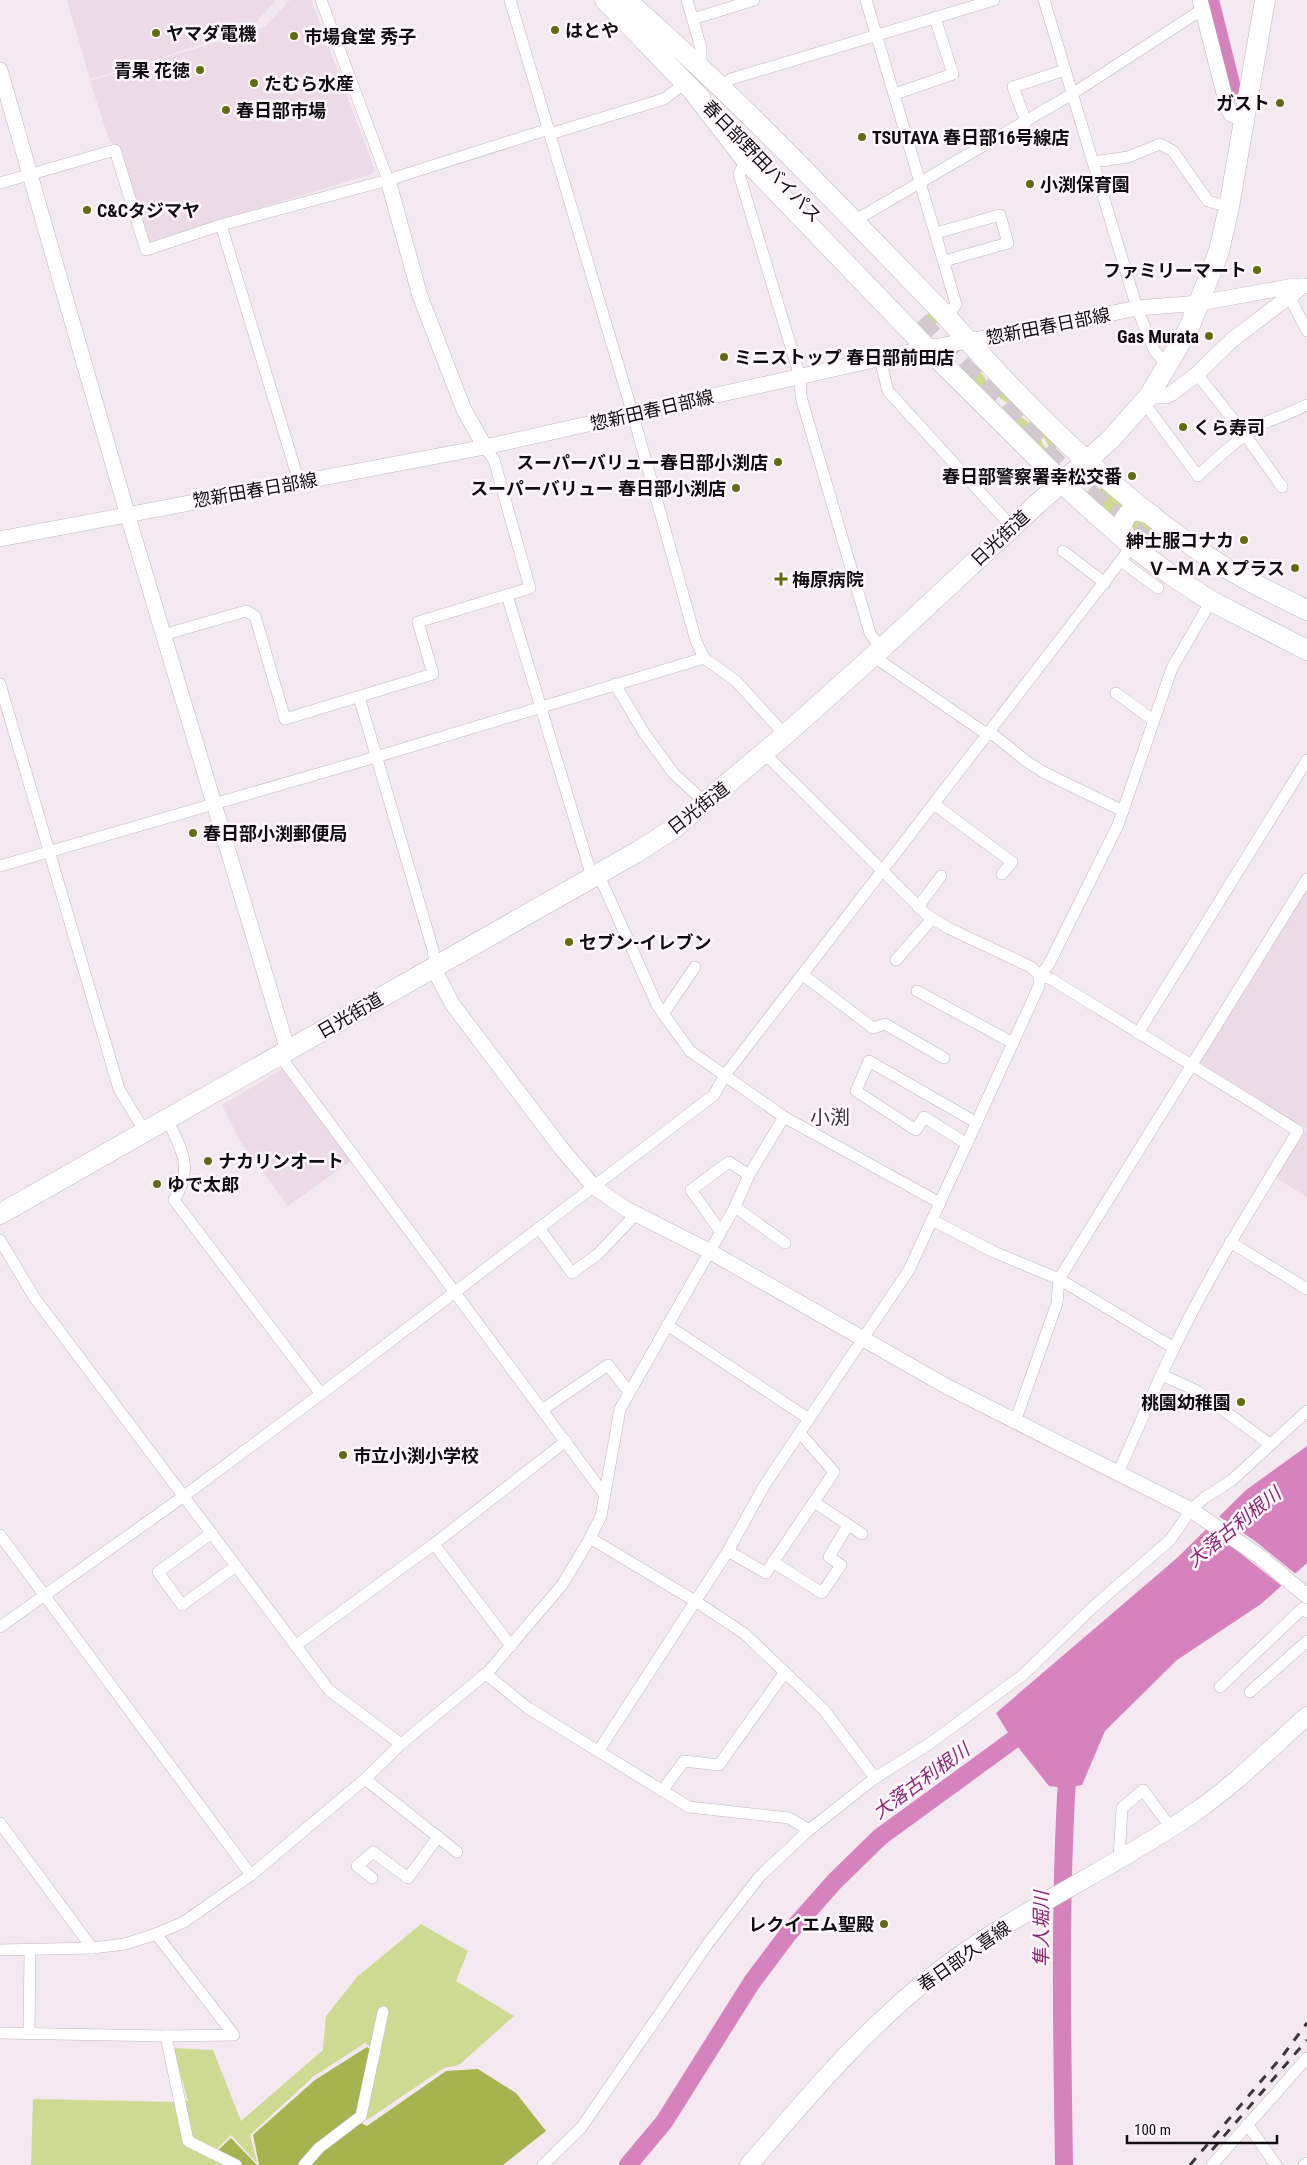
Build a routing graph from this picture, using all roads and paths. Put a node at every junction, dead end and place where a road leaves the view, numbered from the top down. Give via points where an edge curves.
1 (321, 0) edge
2 (510, 0) edge
3 (605, 0) edge
4 (624, 0) edge
5 (687, 0) edge
6 (754, 0) edge
7 (866, 0) edge
8 (994, 0) edge
9 (1044, 0) edge
10 (1265, 0) edge
11 (1201, 5) edge
12 (935, 18) junction
13 (692, 19) junction
14 (877, 35) junction
15 (701, 69) junction
16 (0, 70) edge
17 (1065, 70) junction
18 (689, 87) junction
19 (720, 88) junction
20 (895, 94) junction
21 (1072, 94) junction
22 (1026, 122) junction
23 (1245, 122) junction
24 (550, 131) junction
25 (746, 160) junction
26 (1093, 162) junction
27 (31, 174) junction
28 (388, 180) junction
29 (0, 182) edge
30 (922, 184) junction
31 (1230, 207) junction
32 (854, 222) junction
33 (221, 225) junction
34 (936, 233) junction
35 (944, 260) junction
36 (1305, 285) edge
37 (1289, 296) junction
38 (1200, 303) junction
39 (1137, 308) junction
40 (947, 318) junction
41 (1307, 331) edge
42 (967, 341) junction
43 (927, 348) junction
44 (880, 358) junction
45 (1167, 366) junction
46 (1197, 374) junction
47 (800, 377) junction
48 (1146, 400) junction
49 (1307, 405) edge
50 (632, 415) junction
51 (1246, 436) junction
52 (485, 447) junction
53 (1087, 460) junction
54 (299, 482) junction
55 (1061, 483) junction
56 (1282, 487) dead end
57 (127, 513) junction
58 (1012, 526) junction
59 (0, 539) edge
60 (1142, 540) junction
61 (1064, 551) dead end
62 (1105, 583) junction
63 (1158, 588) dead end
64 (507, 595) junction
65 (1211, 601) junction
66 (1307, 610) edge
67 (1307, 623) edge
68 (163, 635) junction
69 (1307, 636) edge
70 (1307, 650) edge
71 (878, 652) junction
72 (704, 658) junction
73 (0, 684) edge
74 (615, 684) junction
75 (1116, 693) dead end
76 (359, 697) junction
77 (539, 707) junction
78 (1153, 720) junction
79 (989, 733) junction
80 (785, 735) junction
81 (764, 753) junction
82 (376, 757) junction
83 (1307, 760) edge
84 (706, 803) junction
85 (214, 804) junction
86 (934, 804) junction
87 (1123, 811) junction
88 (49, 852) junction
89 (0, 866) edge
90 (882, 872) junction
91 (1002, 874) dead end
92 (595, 875) junction
93 (941, 876) dead end
94 (1307, 879) edge
95 (918, 907) junction
96 (932, 919) junction
97 (896, 960) dead end
98 (435, 965) junction
99 (695, 967) dead end
100 (803, 975) junction
101 (1040, 976) junction
102 (917, 991) dead end
103 (663, 1014) junction
104 (1138, 1033) junction
105 (1013, 1043) junction
106 (284, 1053) junction
107 (944, 1058) dead end
108 (1191, 1063) junction
109 (724, 1075) junction
110 (784, 1117) junction
111 (168, 1120) junction
112 (977, 1123) junction
113 (146, 1132) junction
114 (967, 1144) junction
115 (749, 1175) junction
116 (594, 1187) junction
117 (940, 1203) junction
118 (735, 1207) junction
119 (0, 1214) edge
120 (636, 1214) junction
121 (932, 1220) junction
122 (539, 1228) junction
123 (720, 1231) junction
124 (0, 1240) edge
125 (1230, 1242) junction
126 (785, 1243) dead end
127 (709, 1251) junction
128 (1059, 1279) junction
129 (1307, 1289) edge
130 (454, 1291) junction
131 (667, 1325) junction
132 (862, 1338) junction
133 (1174, 1348) junction
134 (1162, 1375) junction
135 (629, 1392) junction
136 (321, 1394) junction
137 (542, 1410) junction
138 (1307, 1411) edge
139 (809, 1419) junction
140 (1015, 1422) junction
141 (800, 1433) junction
142 (566, 1442) junction
143 (1270, 1444) junction
144 (1118, 1473) junction
145 (604, 1494) junction
146 (184, 1496) junction
147 (814, 1502) junction
148 (1197, 1513) junction
149 (848, 1525) junction
150 (212, 1533) junction
151 (862, 1534) dead end
152 (0, 1535) edge
153 (590, 1538) junction
154 (434, 1544) junction
155 (728, 1551) junction
156 (773, 1562) junction
157 (236, 1566) junction
158 (44, 1594) junction
159 (1307, 1596) edge
160 (695, 1601) junction
161 (1307, 1612) edge
162 (0, 1628) edge
163 (1307, 1641) edge
164 (295, 1646) junction
165 (511, 1646) junction
166 (785, 1672) junction
167 (486, 1674) junction
168 (1220, 1687) dead end
169 (1250, 1692) dead end
170 (1307, 1716) edge
171 (401, 1744) junction
172 (599, 1750) junction
173 (875, 1778) junction
174 (365, 1779) junction
175 (662, 1791) junction
176 (0, 1823) edge
177 (1171, 1828) junction
178 (809, 1830) junction
179 (438, 1837) junction
180 (457, 1852) dead end
181 (1119, 1859) junction
182 (251, 1875) junction
183 (372, 1878) dead end
184 (156, 1934) junction
185 (92, 1948) junction
186 (0, 1950) edge
187 (30, 1950) junction
188 (384, 2012) dead end
189 (0, 2033) edge
190 (29, 2034) junction
191 (166, 2036) junction
192 (1307, 2058) edge
193 (1247, 2124) junction
194 (236, 2165) edge
195 (304, 2165) edge
196 (543, 2165) edge
197 (749, 2165) edge
198 (1212, 2165) edge
199 (1276, 2165) edge

1 - 28 street
2 - 24 street
3 - 18 highway, 春日部野田バイパス
4 - 15 highway
4 - 18 highway, 春日部野田バイパス via 924,317
5 - 13 street
6 - 13 street
7 - 14 street
8 - 12 street
9 - 17 street
10 - 23 highway, 日光街道
11 - 21 street
11 - 23 street via 1228,109
12 - 14 street
12 - 20 street via 953,74
13 - 15 street via 701,48
14 - 19 street via 731,79
14 - 20 street
15 - 19 highway
16 - 27 street
17 - 21 street
17 - 22 street via 1013,87
18 - 24 street via 664,99
18 - 25 highway
19 - 32 highway
20 - 30 street
21 - 22 street
21 - 26 street
22 - 30 street
23 - 31 highway, 日光街道
24 - 28 street
24 - 50 street
25 - 43 highway
25 - 47 street via 739,174
26 - 31 street via 1128,157 1160,144 1173,150 1208,201
26 - 39 street
27 - 29 street
27 - 33 street via 115,150 146,250
27 - 57 street
28 - 33 street
28 - 52 street via 420,296 464,410
30 - 32 street
30 - 34 street
31 - 38 highway, 日光街道
32 - 40 highway
33 - 54 street
34 - 35 street
34 - 35 street via 1000,215 1008,243
35 - 40 street via 956,304
36 - 37 street
36 - 38 street, 惣新田春日部線
37 - 41 street
37 - 46 street via 1232,340
38 - 39 street, 惣新田春日部線
38 - 45 highway, 日光街道
39 - 42 street, 惣新田春日部線
39 - 45 street via 1154,350
40 - 42 highway
42 - 43 street, 惣新田春日部線
42 - 53 highway
43 - 44 street, 惣新田春日部線
43 - 55 highway
44 - 47 street, 惣新田春日部線
44 - 58 street via 888,391
45 - 48 highway, 日光街道
46 - 48 street via 1172,393
46 - 51 street
47 - 50 street, 惣新田春日部線
47 - 71 street via 801,397
48 - 51 street via 1150,412 1198,476
48 - 53 highway, 日光街道
49 - 51 street via 1263,424
50 - 52 street, 惣新田春日部線
50 - 72 street via 696,642
51 - 56 street
52 - 54 street, 惣新田春日部線
52 - 64 street via 494,460 530,588
53 - 55 highway, 日光街道
53 - 60 highway
54 - 57 street, 惣新田春日部線
55 - 58 highway, 日光街道
55 - 60 highway
57 - 59 street, 惣新田春日部線
57 - 68 street
58 - 71 highway, 日光街道
60 - 62 street
60 - 63 street
60 - 65 highway via 1171,575
60 - 66 highway via 1210,557
60 - 67 highway
60 - 69 highway via 1245,606
61 - 62 street
62 - 79 street
64 - 76 street via 418,622 433,674
64 - 77 street
65 - 70 highway
65 - 78 street via 1172,668
68 - 76 street via 246,611 255,616 285,719
68 - 85 street
71 - 79 street
71 - 80 highway, 日光街道
72 - 74 street
72 - 80 street via 736,680
73 - 88 street
74 - 77 street
74 - 84 street via 644,733 674,774
75 - 78 street
76 - 82 street
77 - 82 street
77 - 92 street
78 - 87 street
79 - 86 street
79 - 87 street via 1043,772
80 - 81 highway, 日光街道
81 - 84 highway, 日光街道
81 - 90 street
82 - 85 street
82 - 98 street via 434,950
83 - 104 street
84 - 92 highway, 日光街道 via 673,829
85 - 88 street
85 - 106 street
86 - 90 street
86 - 91 street via 1012,862
87 - 101 street via 1049,964
88 - 89 street
88 - 113 street via 119,1089
90 - 95 street
90 - 100 street
92 - 98 highway, 日光街道
92 - 103 street
93 - 95 street
94 - 108 street
95 - 96 street
96 - 97 street
96 - 101 street via 1031,967
98 - 106 highway, 日光街道
98 - 116 street via 454,1005 560,1148
99 - 103 street
100 - 107 street via 873,1028 885,1024
100 - 109 street
101 - 104 street via 1051,979
101 - 105 street via 1039,986
102 - 105 street
103 - 109 street via 690,1051
104 - 108 street
105 - 112 street
106 - 111 highway, 日光街道
106 - 130 street
108 - 125 street via 1298,1131
108 - 128 street via 1175,1095
109 - 110 street
109 - 116 street via 714,1095
110 - 115 street
110 - 117 street
111 - 113 highway, 日光街道
111 - 136 street via 185,1160 181,1188 174,1200
112 - 114 street
112 - 114 street via 869,1061 856,1091 916,1130 924,1117
113 - 119 highway, 日光街道
114 - 117 street
115 - 118 street
115 - 123 street via 729,1162 691,1190
116 - 120 street
116 - 122 street
117 - 121 street
118 - 123 street
118 - 126 street
120 - 122 street via 598,1254 572,1273
120 - 127 street
121 - 128 street via 994,1252
121 - 132 street via 909,1270
122 - 130 street
123 - 127 street
124 - 146 street via 34,1297
125 - 129 street
125 - 133 street
127 - 131 street
127 - 132 street
128 - 133 street
128 - 140 street via 1058,1303
130 - 136 street
130 - 137 street
131 - 135 street
131 - 139 street
132 - 139 street
132 - 140 street
133 - 134 street
134 - 143 street via 1197,1392
134 - 144 street
135 - 137 street via 608,1365
135 - 145 street via 620,1409
136 - 146 street
137 - 142 street
138 - 143 street
139 - 141 street
140 - 144 street
141 - 147 street via 834,1472
141 - 155 street via 764,1486
142 - 145 street
142 - 154 street
143 - 148 street via 1232,1481 1204,1498
144 - 148 street
145 - 153 street via 601,1516
146 - 150 street
146 - 158 street
147 - 149 street
147 - 156 street
148 - 159 street via 1259,1556
148 - 173 street via 1023,1675 929,1744
149 - 151 street
149 - 156 street via 829,1557 841,1565 822,1593
150 - 157 street
150 - 157 street via 158,1572 182,1605
152 - 158 street
153 - 160 street
153 - 165 street via 562,1585
154 - 164 street
154 - 165 street
155 - 156 street via 766,1573
155 - 160 street
157 - 164 street
158 - 162 street
158 - 182 street
160 - 166 street via 744,1634
160 - 172 street
161 - 168 street via 1303,1608
163 - 169 street
164 - 171 street via 329,1690
165 - 167 street
166 - 173 street via 824,1710
166 - 175 street via 719,1764 684,1762
167 - 171 street
167 - 172 street via 528,1708
170 - 177 main road, 春日部久喜線 via 1215,1796
171 - 174 street
172 - 175 street
173 - 178 street
174 - 179 street
174 - 182 street
175 - 178 street via 689,1807 789,1818
176 - 185 street
177 - 181 main road, 春日部久喜線
177 - 181 street via 1143,1790 1122,1808
178 - 196 street via 760,1876 580,2128
179 - 180 street
179 - 183 street via 408,1878 373,1852 358,1866
181 - 197 main road, 春日部久喜線 via 1042,1902 937,1972 864,2036
182 - 184 street via 184,1922
184 - 185 street via 124,1944
184 - 191 street via 234,2035
185 - 187 street
186 - 187 street
187 - 190 street
188 - 195 street via 361,2116 319,2148
189 - 190 street
190 - 191 street
191 - 194 street via 188,2141
192 - 193 street
193 - 198 street
193 - 199 street

